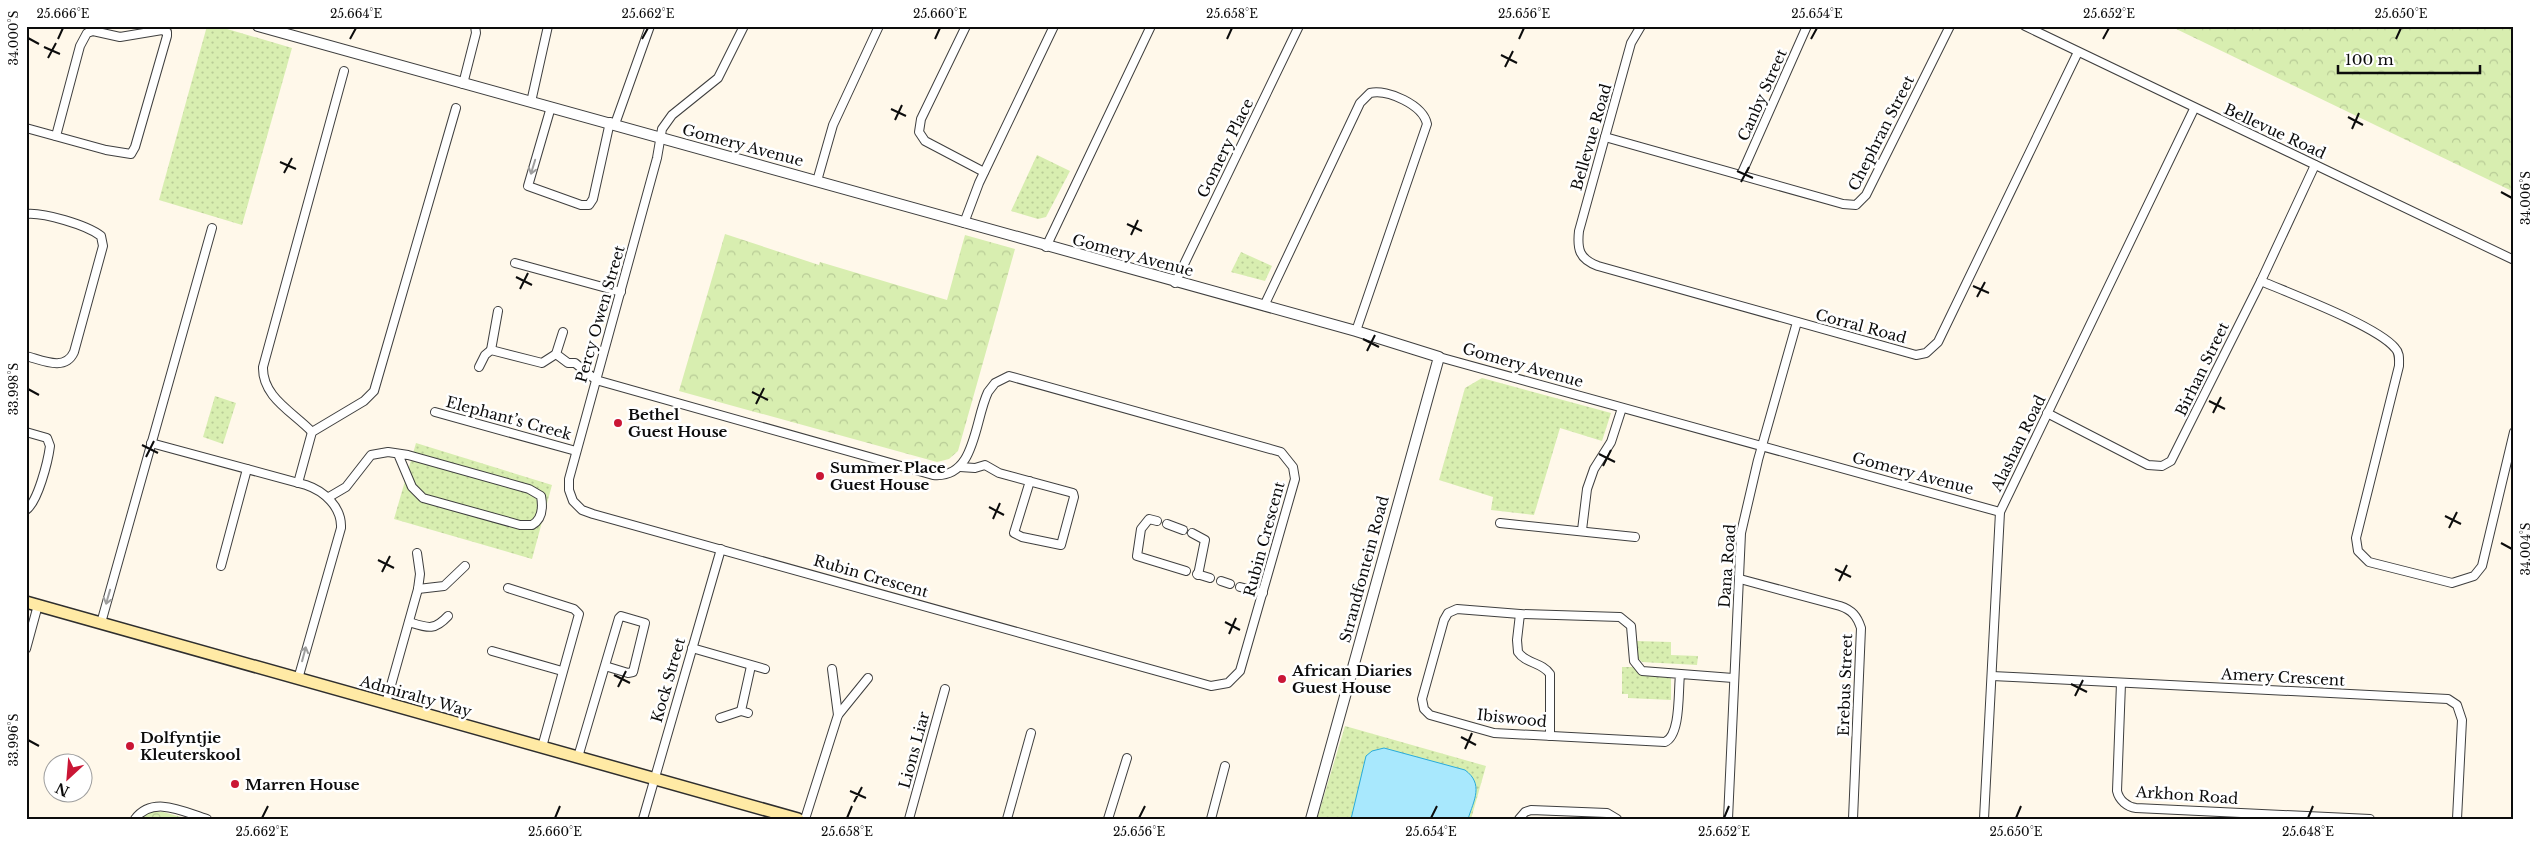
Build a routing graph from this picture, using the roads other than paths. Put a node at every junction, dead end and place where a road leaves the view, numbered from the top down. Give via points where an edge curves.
1 (258, 26) edge
2 (475, 26) edge
3 (548, 26) edge
4 (650, 26) edge
5 (744, 26) edge
6 (878, 26) edge
7 (966, 26) edge
8 (1054, 26) edge
9 (1152, 26) edge
10 (1299, 26) edge
11 (1641, 26) edge
12 (1807, 26) edge
13 (1950, 26) edge
14 (2024, 26) edge
15 (162, 28) edge
16 (2078, 52) junction
17 (344, 72) dead end
18 (463, 84) junction
19 (531, 102) junction
20 (550, 107) junction
21 (456, 108) dead end
22 (2194, 109) junction
23 (613, 123) junction
24 (26, 128) edge
25 (56, 136) junction
26 (1605, 137) junction
27 (660, 138) junction
28 (2315, 165) junction
29 (984, 172) junction
30 (1741, 176) junction
31 (817, 181) junction
32 (26, 214) edge
33 (964, 223) junction
34 (212, 228) dead end
35 (1046, 247) junction
36 (1582, 256) joint
37 (2514, 260) edge
38 (515, 263) dead end
39 (2261, 281) junction
40 (1175, 283) junction
41 (621, 292) junction
42 (1264, 306) junction
43 (498, 311) dead end
44 (1797, 322) junction
45 (1356, 331) junction
46 (563, 332) dead end
47 (491, 350) junction
48 (556, 354) junction
49 (26, 356) edge
50 (1439, 357) junction
51 (479, 368) dead end
52 (596, 380) junction
53 (1622, 408) junction
54 (435, 412) dead end
55 (2047, 413) junction
56 (26, 432) edge
57 (312, 432) junction
58 (2514, 432) edge
59 (151, 443) junction
60 (1762, 447) junction
61 (576, 451) junction
62 (398, 454) junction
63 (960, 467) junction
64 (247, 470) junction
65 (1030, 482) junction
66 (298, 483) junction
67 (329, 497) junction
68 (571, 497) joint
69 (26, 510) edge
70 (2000, 512) junction
71 (1157, 521) dead end
72 (1500, 523) dead end
73 (1167, 524) dead end
74 (1183, 530) dead end
75 (1582, 530) junction
76 (1192, 533) dead end
77 (1635, 537) dead end
78 (721, 549) junction
79 (417, 553) dead end
80 (221, 566) dead end
81 (465, 566) dead end
82 (1186, 571) dead end
83 (1210, 578) dead end
84 (1740, 579) junction
85 (1221, 581) dead end
86 (1230, 584) dead end
87 (1240, 587) dead end
88 (508, 588) dead end
89 (418, 589) junction
90 (1263, 593) junction
91 (26, 602) edge
92 (38, 605) junction
93 (1520, 614) junction
94 (448, 616) dead end
95 (101, 622) junction
96 (409, 622) junction
97 (692, 648) junction
98 (26, 649) edge
99 (492, 651) dead end
100 (605, 666) junction
101 (751, 666) junction
102 (832, 669) dead end
103 (765, 670) dead end
104 (562, 671) junction
105 (1680, 675) junction
106 (1992, 676) junction
107 (868, 678) dead end
108 (1733, 678) junction
109 (298, 679) junction
110 (2121, 683) junction
111 (945, 689) dead end
112 (386, 703) junction
113 (838, 715) junction
114 (720, 718) dead end
115 (1031, 733) dead end
116 (1550, 736) junction
117 (542, 747) junction
118 (578, 757) junction
119 (1126, 758) dead end
120 (1225, 766) dead end
121 (654, 778) junction
122 (135, 819) edge
123 (207, 819) edge
124 (643, 819) edge
125 (798, 819) edge
126 (805, 819) edge
127 (909, 819) edge
128 (1007, 819) edge
129 (1108, 819) edge
130 (1211, 819) edge
131 (1311, 819) edge
132 (1520, 819) edge
133 (1617, 819) edge
134 (1728, 819) edge
135 (1853, 819) edge
136 (1984, 819) edge
137 (2370, 819) edge
138 (2457, 819) edge

1 - 18 street, Gomery Avenue
2 - 18 street
3 - 19 street
4 - 23 street
5 - 27 street, Percy Owen Street via 718,78 668,119
6 - 31 street via 833,125
7 - 29 street via 921,119 919,132 925,141
8 - 29 street
9 - 35 street
10 - 40 street, Gomery Place
11 - 26 street, Bellevue Road via 1631,43
12 - 30 street, Canby Street
13 - 30 street, Chephran Street via 1861,202 1843,204
14 - 16 street, Bellevue Road
15 - 25 street via 120,37 94,31 87,33 80,46
15 - 25 street via 167,36 136,147 131,154
16 - 22 street, Bellevue Road
16 - 44 street, Corral Road via 1935,346 1916,355
17 - 57 street via 263,367 267,388
18 - 19 street, Gomery Avenue
19 - 20 street, Gomery Avenue
20 - 23 street, Gomery Avenue
20 -> 23 street via 528,186 581,205 589,205 593,199
21 - 57 street via 374,391 364,401
22 - 28 street, Bellevue Road
22 - 55 street, Alashan Road
23 - 27 street, Gomery Avenue
24 - 25 street
26 - 30 street, Chephran Street
26 - 36 street, Bellevue Road via 1579,231 1578,247
27 - 31 street, Gomery Avenue
27 - 41 street, Percy Owen Street
28 - 37 street, Bellevue Road
28 - 39 street, Birhan Street
29 - 33 street
31 - 33 street, Gomery Avenue
32 - 49 street via 62,220 93,231 101,236 104,246 70,359 54,364
33 - 35 street, Gomery Avenue
34 - 59 street
35 - 40 street, Gomery Avenue
36 - 44 street, Corral Road via 1598,266
38 - 41 street
39 - 55 street, Birhan Street via 2176,452 2167,464 2156,467 2148,464
39 - 58 street via 2379,334 2397,349 2400,356 2356,538 2358,551 2369,562 2452,583 2474,576 2482,566
40 - 42 street, Gomery Avenue
41 - 52 street, Percy Owen Street
42 - 45 street, Gomery Avenue
42 - 45 street via 1360,103 1370,93 1387,94 1418,109 1427,124
43 - 47 street
44 - 60 street, Dana Road
45 - 50 street, Gomery Avenue
46 - 48 street
47 - 48 street via 542,363
47 - 51 street
48 - 52 street via 568,363 575,363
50 - 53 street, Gomery Avenue
50 - 131 street, Strandfontein Road
52 - 61 street, Percy Owen Street
52 - 63 street via 933,475 949,474
53 - 60 street, Gomery Avenue
53 - 75 street via 1611,442 1594,469 1587,489
54 - 61 street, Elephant’s Creek
55 - 70 street, Alashan Road
56 - 69 street via 47,438 50,446 37,495
57 - 66 street
59 - 64 street
59 -> 95 street
60 - 70 street, Gomery Avenue
60 - 84 street, Dana Road via 1741,533
61 - 68 street, Percy Owen Street via 569,479
62 - 62 street via 536,492 542,503 539,518 532,525 520,525 423,498 412,487
62 - 67 street via 382,452 371,455 346,487
63 - 65 street via 985,464 995,471
63 - 90 street, Rubin Crescent via 970,449 988,392 994,383 1009,376 1272,448 1288,459 1295,479
64 - 66 street
64 - 80 street
65 - 65 street via 1074,494 1061,545 1022,537 1014,532
66 - 67 street via 318,489
109 -> 67 street via 341,528
68 - 78 street, Rubin Crescent via 576,505 587,511
70 - 106 street, Alashan Road
71 - 82 street via 1149,519 1143,524 1137,556
72 - 75 street
73 - 74 street
75 - 77 street
76 - 83 street via 1205,540 1198,574
78 - 90 street, Rubin Crescent via 1212,686 1228,683 1240,671
78 - 97 street, Kock Street
79 - 89 street
81 - 89 street via 444,586
84 - 108 street, Dana Road
84 - 135 street, Erebus Street via 1840,606 1859,620 1862,628
85 - 86 street
87 - 90 street
88 - 104 street via 579,612
89 - 96 street
91 - 92 main road, Admiralty Way
92 - 95 main road, Admiralty Way
92 - 98 street
93 - 105 street, Ibiswood via 1620,617 1631,626 1634,661 1639,669 1648,673
93 - 116 street via 1518,652 1528,661 1546,668 1550,674
93 - 116 street, Ibiswood via 1457,610 1448,613 1423,706 1436,717 1482,731
94 - 96 street via 434,627
95 - 109 main road, Admiralty Way
96 - 112 street
97 - 101 street
97 - 121 street, Kock Street
99 - 104 street
100 - 100 street via 620,616 645,623 633,672
100 - 118 street
101 - 103 street
101 - 114 street via 744,712
102 - 113 street
104 - 117 street
105 - 108 street, Ibiswood
105 - 116 street, Ibiswood via 1676,724 1668,740
106 - 110 street, Amery Crescent
106 - 136 street, Alashan Road
107 - 113 street
108 - 134 street, Dana Road
109 - 112 main road, Admiralty Way
110 - 137 street, Arkhon Road via 2117,791 2127,805
110 - 138 street, Amery Crescent via 2448,699 2457,706 2462,720
111 - 127 street, Lions Liar
112 - 117 main road, Admiralty Way
113 - 126 street
115 - 128 street
117 - 118 main road, Admiralty Way
118 - 121 main road, Admiralty Way
119 - 129 street
120 - 130 street
121 - 124 street, Kock Street
121 - 125 main road, Admiralty Way
122 - 123 street via 145,809 158,806
132 - 133 street via 1531,810 1607,812

